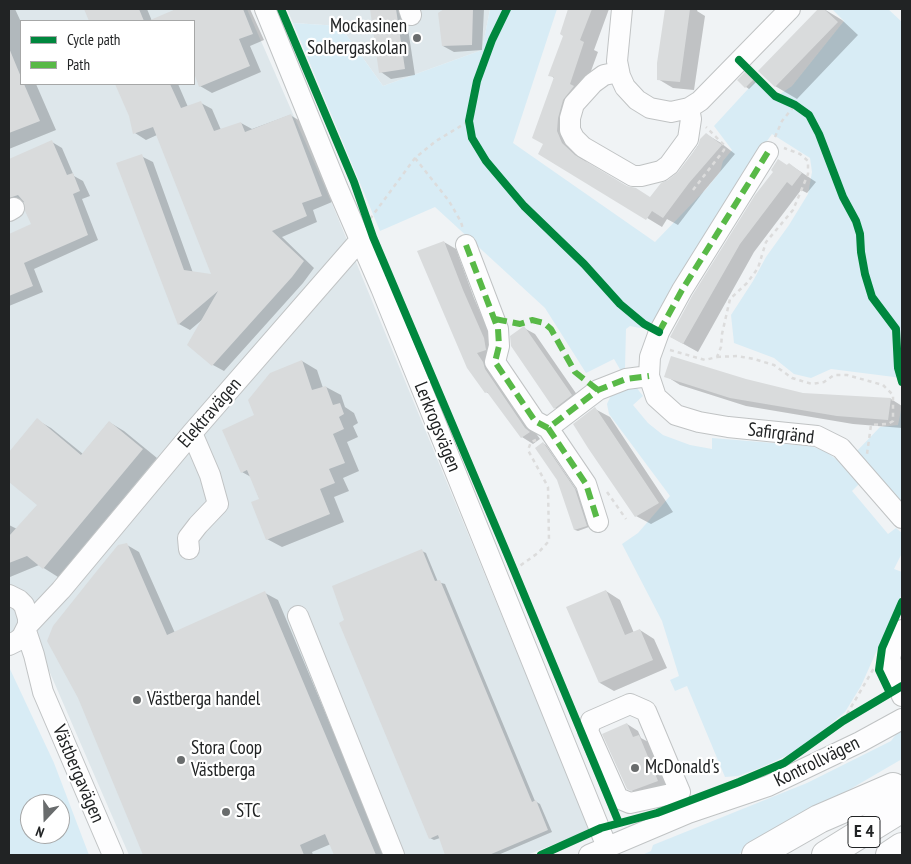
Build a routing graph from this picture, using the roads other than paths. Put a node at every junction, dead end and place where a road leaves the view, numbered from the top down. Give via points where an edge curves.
1 (266, 9) edge
2 (622, 9) edge
3 (790, 9) edge
4 (619, 72) junction
5 (690, 114) junction
6 (770, 149) road end
7 (366, 226) junction
8 (466, 245) road end
9 (649, 376) junction
10 (548, 428) junction
11 (192, 433) junction
12 (902, 518) edge
13 (598, 522) dead end
14 (189, 549) dead end
15 (61, 590) junction
16 (14, 598) edge
17 (298, 616) dead end
18 (27, 628) junction
19 (902, 630) edge
20 (9, 644) edge
21 (9, 650) edge
22 (43, 692) junction
23 (902, 696) edge
24 (902, 718) edge
25 (591, 721) junction
26 (562, 734) junction
27 (899, 792) edge
28 (607, 847) junction
29 (902, 847) edge
30 (113, 855) edge
31 (394, 855) edge
32 (589, 855) edge
33 (756, 855) edge
34 (784, 855) edge
35 (826, 855) edge
36 (890, 855) edge

1 - 7 street, Lerkrogsvägen via 338,189
2 - 4 street via 617,61
3 - 5 street
4 - 5 street via 625,87 650,108
4 - 5 street via 604,75 574,104 570,130 574,138 595,154 633,176 660,171 669,165 688,139
6 - 9 street, Safirgränd via 659,332 650,358
7 - 11 street, Elektravägen
7 - 26 street, Lerkrogsvägen
8 - 10 street via 498,329 499,346 495,362 535,420
9 - 10 street via 626,379 598,390
9 - 12 street, Safirgränd via 656,397 676,416 728,427 817,436 840,448
10 - 13 street via 586,484
11 - 14 street via 218,504 188,538
11 - 15 street, Elektravägen
15 - 16 street via 29,599
15 - 18 street, Elektravägen
16 - 18 street, Västbergavägen via 27,611
17 - 31 street
18 - 20 street, Elektravägen via 17,641
18 - 22 street, Västbergavägen
19 - 23 street via 894,642 890,658
21 - 22 street, Västbergavägen
22 - 30 street, Västbergavägen
24 - 28 street, Kontrollvägen via 768,786 688,813
25 - 25 street via 588,731 618,798 630,804 680,792 646,711 630,704
25 - 26 street
26 - 28 street, Lerkrogsvägen
27 - 33 highway via 820,819
27 - 34 highway
27 - 35 highway, E 4
28 - 32 street, Kontrollvägen
29 - 36 highway, E 4

